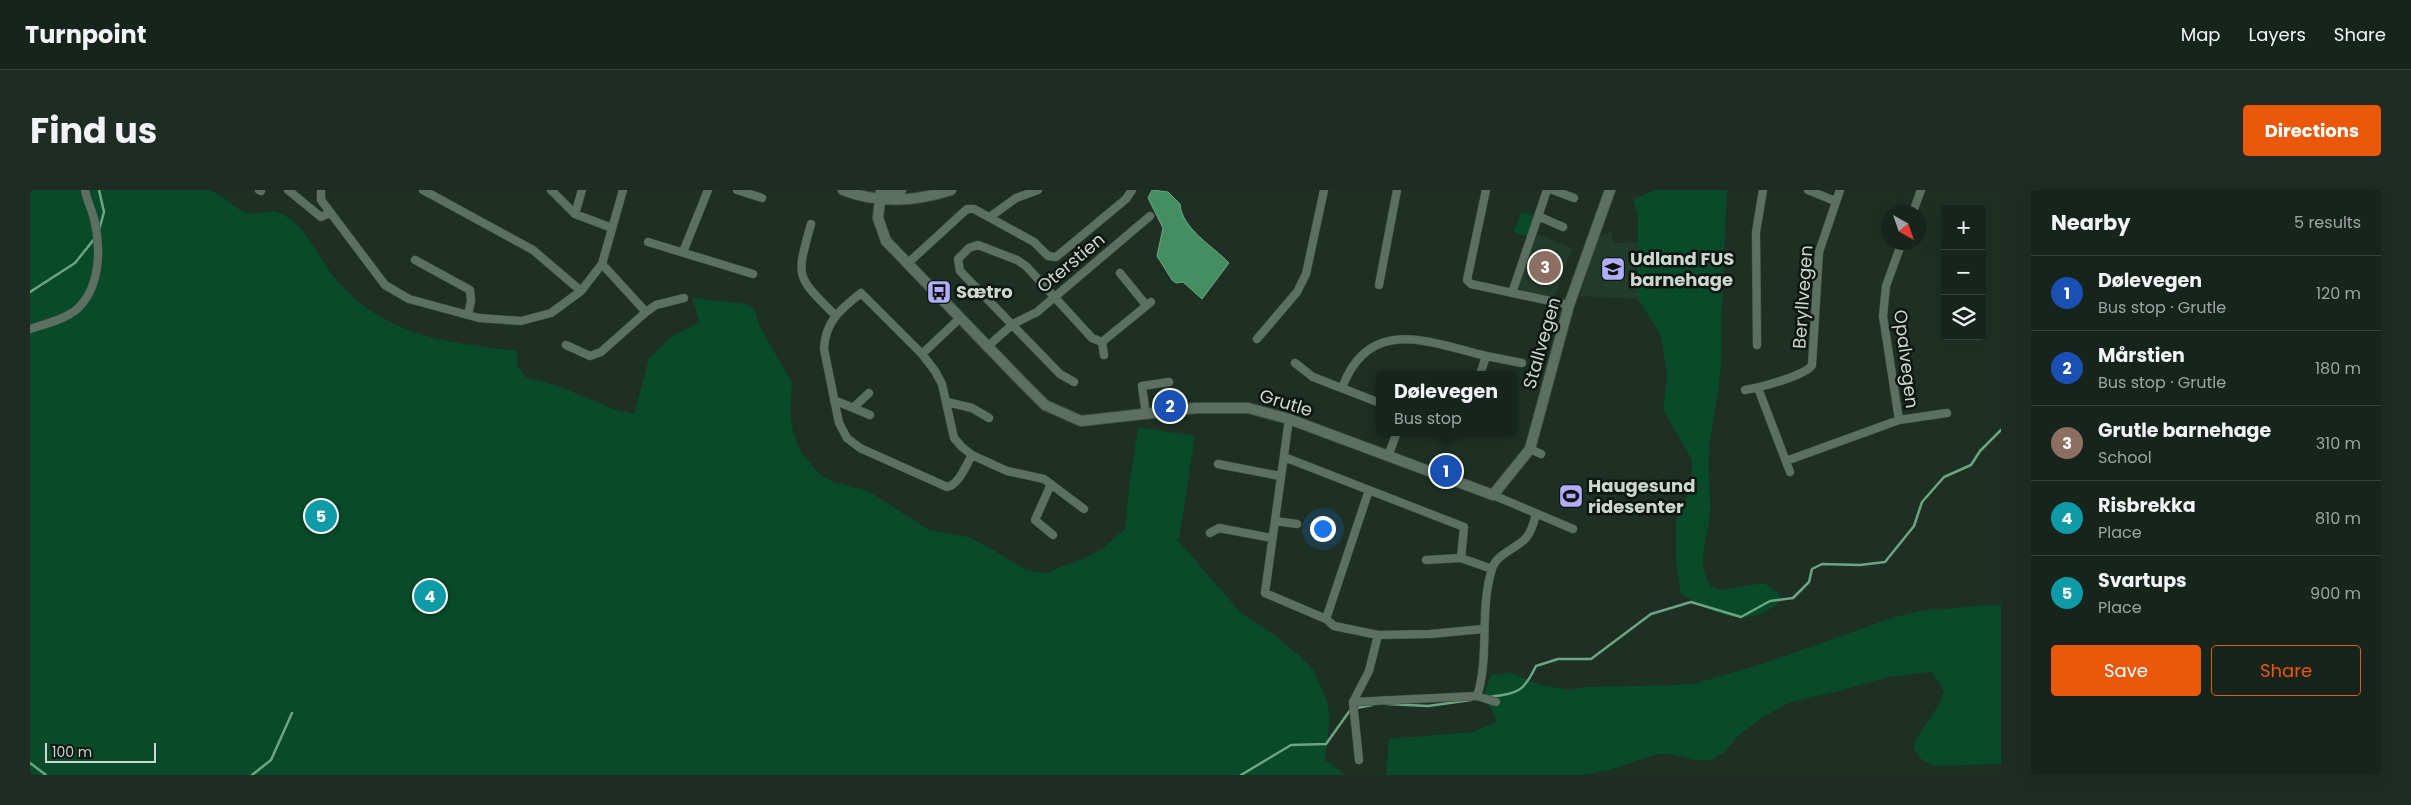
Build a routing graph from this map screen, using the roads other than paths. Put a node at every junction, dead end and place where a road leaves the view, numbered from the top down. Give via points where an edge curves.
1 (85, 190) edge
2 (288, 190) edge
3 (321, 190) edge
4 (423, 190) edge
5 (551, 190) edge
6 (582, 190) edge
7 (623, 190) edge
8 (708, 190) edge
9 (737, 190) edge
10 (843, 190) edge
11 (888, 190) edge
12 (901, 190) edge
13 (951, 190) edge
14 (1038, 190) edge
15 (1132, 190) edge
16 (1324, 190) edge
17 (1397, 190) edge
18 (1486, 190) edge
19 (1547, 190) edge
20 (1553, 190) edge
21 (1610, 190) edge
22 (1762, 190) edge
23 (1808, 190) edge
24 (1840, 190) edge
25 (1921, 190) edge
26 (880, 195) edge
27 (762, 198) dead end
28 (1574, 198) dead end
29 (1835, 201) junction
30 (1916, 205) edge
31 (329, 212) junction
32 (575, 214) junction
33 (1150, 216) dead end
34 (1538, 216) junction
35 (990, 217) junction
36 (811, 224) dead end
37 (1563, 227) dead end
38 (612, 228) junction
39 (648, 242) dead end
40 (1899, 250) edge
41 (683, 252) junction
42 (415, 260) dead end
43 (602, 264) junction
44 (907, 264) junction
45 (1120, 273) dead end
46 (753, 274) dead end
47 (1379, 285) dead end
48 (581, 291) junction
49 (1512, 292) junction
50 (1054, 296) junction
51 (684, 298) dead end
52 (1569, 305) junction
53 (646, 312) junction
54 (468, 315) junction
55 (835, 315) junction
56 (960, 319) junction
57 (1013, 324) junction
58 (30, 329) edge
59 (1257, 339) dead end
60 (1102, 342) junction
61 (566, 345) dead end
62 (1757, 345) dead end
63 (987, 347) junction
64 (922, 354) junction
65 (1104, 354) dead end
66 (1486, 356) junction
67 (1295, 363) dead end
68 (1522, 363) dead end
69 (1481, 371) edge
70 (1074, 382) dead end
71 (1169, 382) dead end
72 (1342, 388) junction
73 (1758, 388) junction
74 (1745, 390) dead end
75 (869, 393) dead end
76 (834, 400) junction
77 (1376, 401) edge
78 (947, 402) junction
79 (854, 407) junction
80 (1947, 413) dead end
81 (870, 415) dead end
82 (1146, 415) junction
83 (989, 418) dead end
84 (1289, 419) junction
85 (1899, 420) junction
86 (1396, 436) edge
87 (1530, 449) junction
88 (1541, 454) dead end
89 (972, 455) junction
90 (1388, 456) junction
91 (1284, 457) junction
92 (1786, 461) junction
93 (1218, 464) dead end
94 (1790, 472) dead end
95 (1280, 476) junction
96 (1051, 484) junction
97 (1369, 490) junction
98 (1493, 495) junction
99 (1084, 509) dead end
100 (1536, 514) junction
101 (1275, 521) junction
102 (1298, 524) dead end
103 (1573, 529) dead end
104 (1210, 533) dead end
105 (1053, 536) dead end
106 (1272, 538) junction
107 (1461, 558) junction
108 (1426, 560) dead end
109 (1492, 569) junction
110 (1326, 619) junction
111 (1484, 629) junction
112 (1378, 635) junction
113 (1477, 696) junction
114 (1353, 702) junction
115 (1496, 702) dead end
116 (1358, 760) dead end

1 - 58 street via 99,248 92,286 75,310
2 - 31 street via 321,217
3 - 31 street via 321,200
4 - 48 street via 533,250
5 - 32 street
6 - 32 street
7 - 38 street
8 - 41 street
9 - 27 street
10 - 26 street
11 - 12 street
13 - 26 street via 919,198
14 - 35 street via 1016,198
15 - 35 street via 1126,199 1052,258 1034,242
16 - 59 street via 1306,274 1297,292
17 - 47 street
18 - 49 street via 1467,280 1471,284
19 - 34 street
20 - 28 street
21 - 52 street, Stallvegen
22 - 62 street via 1756,232
23 - 29 street
24 - 29 street, Beryllvegen
25 - 30 street
26 - 44 street, Grutle via 878,218 881,230 886,241
29 - 73 street, Beryllvegen via 1819,252 1812,365 1805,371
31 - 54 street via 385,285 409,299
32 - 38 street
33 - 50 street, Oterstien
34 - 37 street
34 - 49 street
35 - 44 street via 967,209
36 - 55 street via 801,265 803,280
38 - 43 street
39 - 41 street
40 - 85 street, Opalvegen via 1886,286 1883,316
41 - 46 street
42 - 54 street via 470,290
43 - 48 street
43 - 53 street
44 - 56 street, Grutle
45 - 60 street via 1148,304
48 - 54 street via 551,313 521,321
49 - 52 street
50 - 57 street, Oterstien via 1037,312
50 - 57 street via 1017,260 978,245 969,248 958,259 960,271
50 - 60 street via 1092,338
51 - 53 street via 656,305
52 - 87 street, Stallvegen
53 - 61 street via 601,352 590,356
55 - 64 street via 861,293
55 - 76 street via 826,332 824,348
56 - 63 street, Grutle
56 - 64 street
57 - 63 street, Oterstien
57 - 70 street via 1060,374
60 - 65 street
63 - 82 street, Grutle via 1045,405 1062,415 1080,421
64 - 78 street via 942,384
66 - 68 street
66 - 69 street
66 - 72 street via 1416,339 1394,338 1366,352 1350,371
67 - 72 street via 1313,377
71 - 82 street via 1142,386
72 - 77 street
73 - 74 street, Beryllvegen
73 - 92 street
75 - 79 street
76 - 79 street
76 - 89 street via 838,423 847,438 860,448 942,486 954,485
78 - 83 street via 972,408
78 - 89 street via 954,438
79 - 81 street
80 - 85 street, Opalvegen
82 - 84 street, Grutle via 1196,408 1248,408
84 - 90 street, Grutle
84 - 91 street
85 - 92 street, Opalvegen
86 - 90 street
87 - 88 street
87 - 98 street, Stallvegen
89 - 96 street via 1007,471
90 - 98 street, Grutle
91 - 95 street
91 - 97 street
92 - 94 street
93 - 95 street
95 - 101 street
96 - 99 street
96 - 105 street via 1035,520
97 - 107 street via 1464,526
97 - 110 street
98 - 100 street, Grutle
100 - 103 street, Grutle
100 - 109 street via 1525,539 1499,558
101 - 102 street
101 - 106 street
104 - 106 street via 1219,528
106 - 110 street via 1265,593
107 - 108 street
107 - 109 street
109 - 111 street
110 - 112 street via 1334,626
111 - 112 street
111 - 113 street
112 - 114 street via 1369,672
113 - 114 street
113 - 115 street
114 - 116 street

